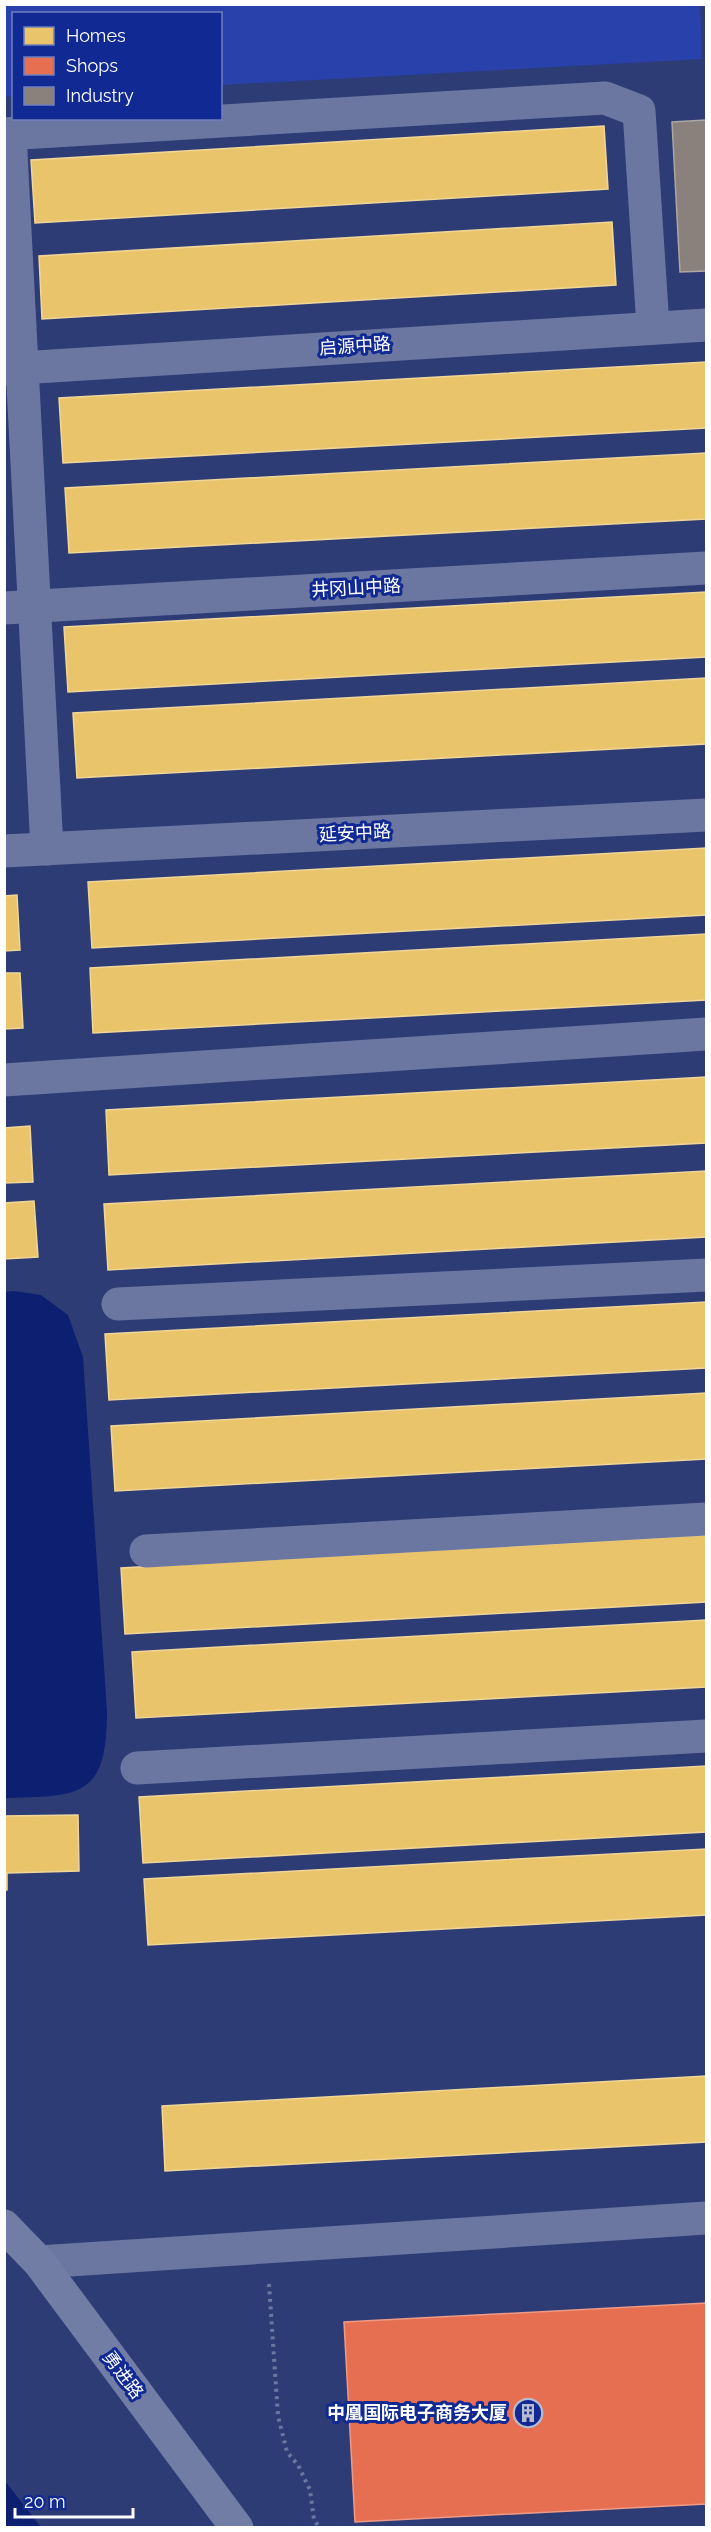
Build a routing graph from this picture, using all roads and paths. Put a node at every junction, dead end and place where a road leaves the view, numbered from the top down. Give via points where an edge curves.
1 (7, 134) edge
2 (706, 325) edge
3 (653, 327) junction
4 (14, 369) edge
5 (706, 568) edge
6 (19, 608) edge
7 (706, 815) edge
8 (47, 849) junction
9 (4, 851) edge
10 (706, 1034) edge
11 (4, 1080) edge
12 (706, 1275) edge
13 (118, 1304) dead end
14 (706, 1519) edge
15 (146, 1551) dead end
16 (706, 1736) edge
17 (137, 1768) dead end
18 (706, 2218) edge
19 (4, 2226) edge
20 (267, 2247) junction
21 (39, 2262) junction
22 (237, 2528) edge
23 (320, 2528) edge

1 - 3 street via 606,98 639,111
1 - 4 street
2 - 3 street, 启源中路
3 - 4 street, 启源中路
4 - 6 street
5 - 6 street, 井冈山中路
6 - 8 street
7 - 8 street, 延安中路
8 - 9 street, 延安中路
10 - 11 street
12 - 13 street
14 - 15 street
16 - 17 street
18 - 20 street
19 - 21 street, 勇进路
20 - 21 street
20 - 23 path via 278,2416 287,2452 310,2490 314,2520
21 - 22 street, 勇进路

